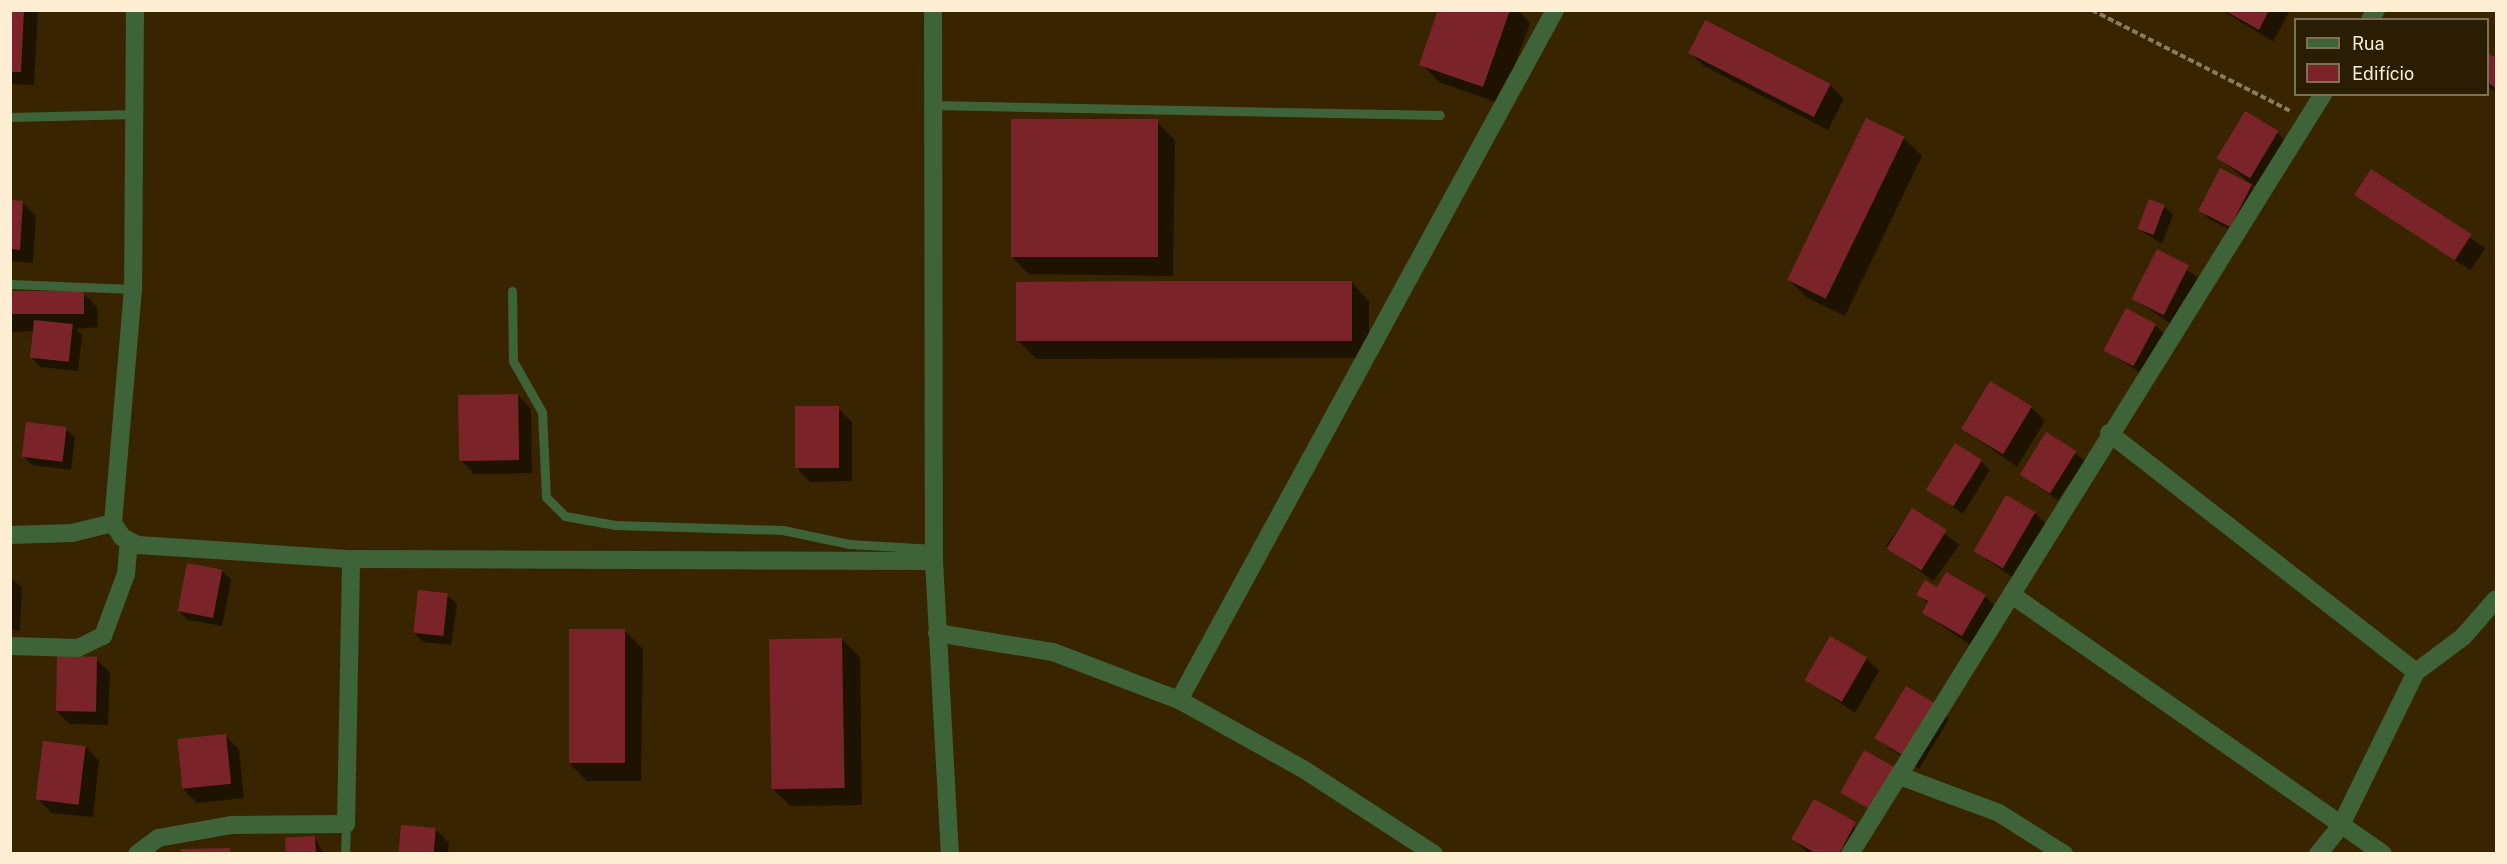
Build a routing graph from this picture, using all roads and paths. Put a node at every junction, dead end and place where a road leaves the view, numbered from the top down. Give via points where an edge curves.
1 (135, 10) edge
2 (933, 10) edge
3 (1555, 10) edge
4 (2092, 10) edge
5 (2322, 96) edge
6 (933, 105) junction
7 (135, 114) junction
8 (1440, 115) dead end
9 (10, 117) edge
10 (2306, 121) junction
11 (10, 284) edge
12 (133, 289) junction
13 (512, 291) dead end
14 (2109, 433) junction
15 (113, 523) junction
16 (10, 535) edge
17 (129, 541) junction
18 (934, 555) junction
19 (351, 559) junction
20 (2012, 595) junction
21 (2496, 599) edge
22 (937, 633) junction
23 (10, 646) edge
24 (2416, 672) junction
25 (1179, 700) junction
26 (1900, 776) junction
27 (346, 824) junction
28 (2340, 827) junction
29 (137, 854) edge
30 (345, 854) edge
31 (951, 854) edge
32 (1434, 854) edge
33 (1850, 854) edge
34 (2064, 854) edge
35 (2318, 854) edge
36 (2383, 854) edge

1 - 7 street
2 - 6 street
3 - 25 street
4 - 10 path
5 - 10 street
6 - 8 lane
6 - 18 street
7 - 9 lane
7 - 12 street
10 - 14 street
11 - 12 lane
12 - 15 street
13 - 18 lane via 513,362 542,412 546,497 565,516 615,525 783,530 849,544
14 - 20 street
14 - 24 street
15 - 16 street via 72,533
15 - 17 street
17 - 19 street
17 - 23 street via 126,574 103,636 78,648
18 - 19 street
18 - 22 street
19 - 27 street
20 - 26 street
20 - 28 street
21 - 24 street via 2463,637
22 - 25 street via 1053,652
22 - 31 street
24 - 28 street
25 - 32 street via 1303,769
26 - 33 street
26 - 34 street via 1999,813
27 - 29 street via 231,825 158,838
27 - 30 lane
28 - 35 street
28 - 36 street

